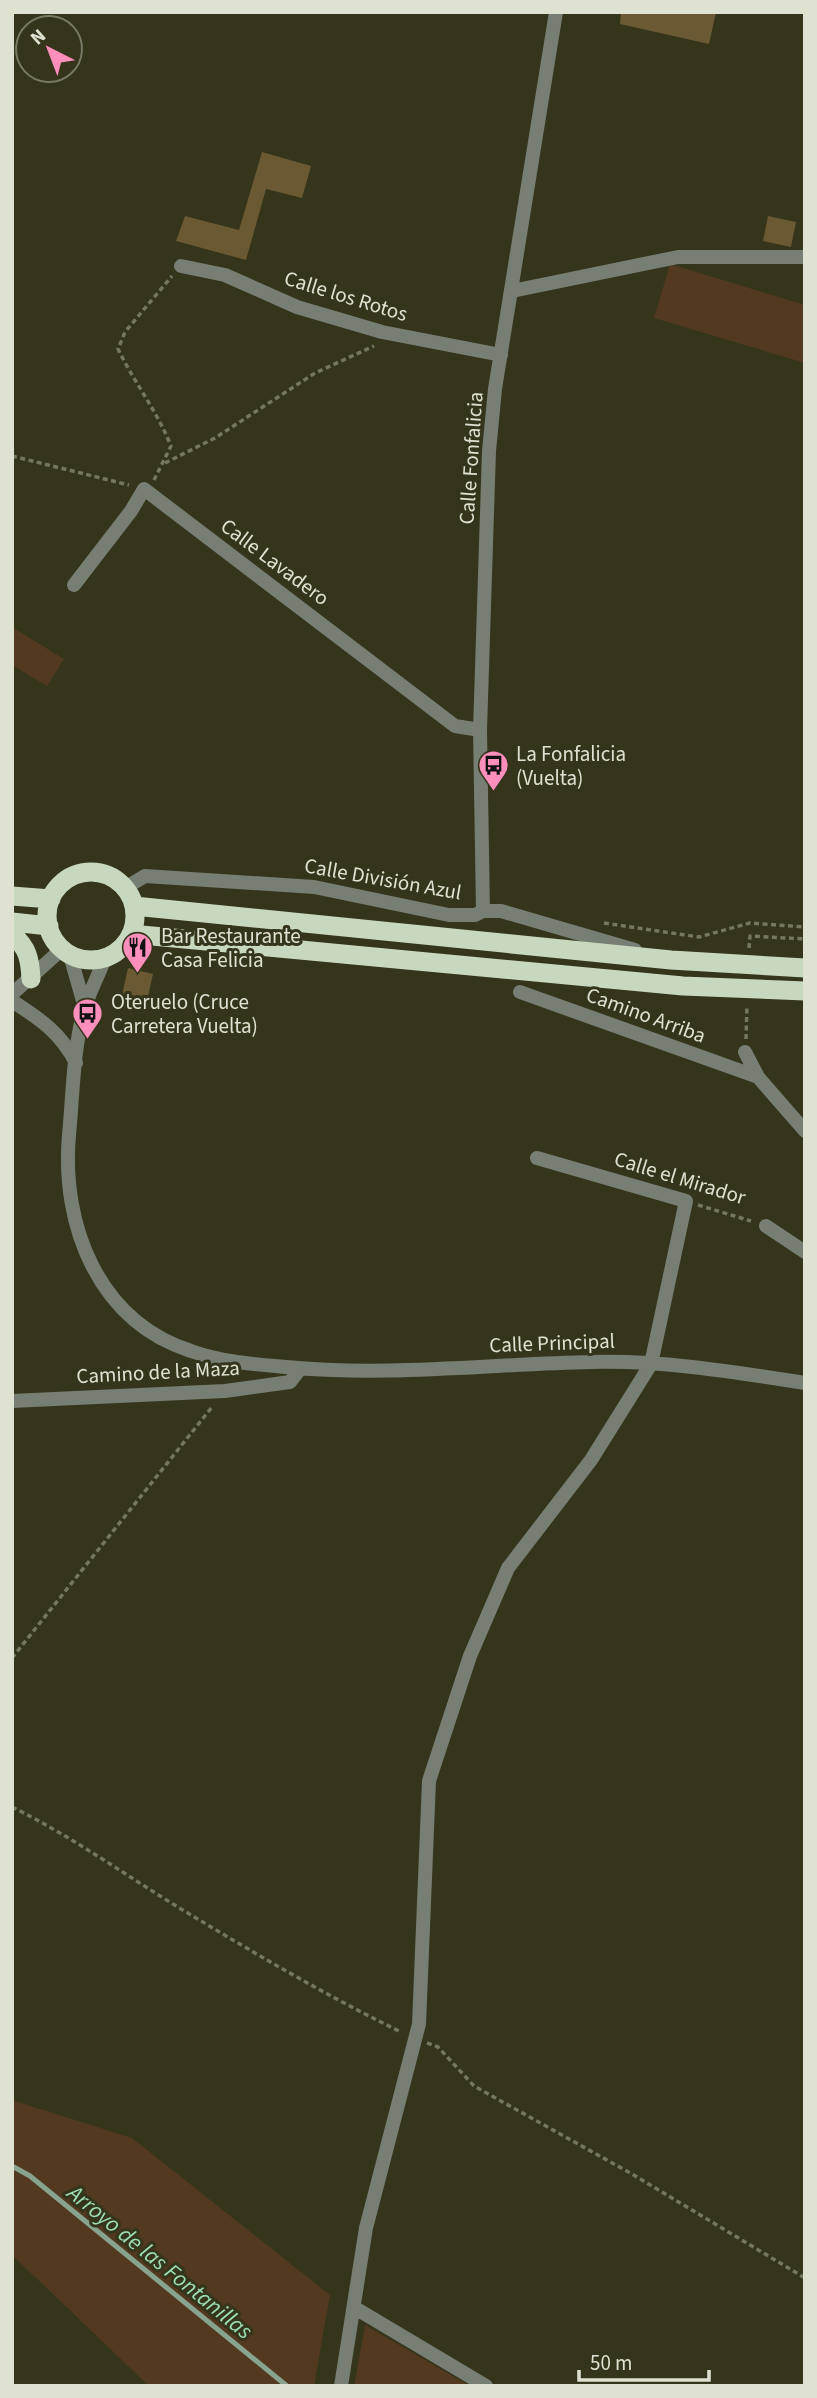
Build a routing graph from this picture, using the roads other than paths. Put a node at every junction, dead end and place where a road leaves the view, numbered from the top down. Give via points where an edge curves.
1 (556, 12) edge
2 (805, 257) edge
3 (181, 266) road end
4 (512, 291) junction
5 (501, 355) junction
6 (74, 585) dead end
7 (480, 730) junction
8 (125, 888) junction
9 (12, 896) edge
10 (51, 900) junction
11 (134, 906) junction
12 (483, 911) junction
13 (12, 922) edge
14 (49, 926) junction
15 (12, 934) edge
16 (131, 934) junction
17 (66, 952) junction
18 (105, 958) junction
19 (671, 960) junction
20 (805, 968) edge
21 (31, 979) junction
22 (520, 992) dead end
23 (805, 992) edge
24 (12, 995) edge
25 (12, 1002) edge
26 (85, 1008) junction
27 (745, 1052) dead end
28 (76, 1063) junction
29 (758, 1077) junction
30 (805, 1131) edge
31 (537, 1158) dead end
32 (766, 1226) road end
33 (805, 1252) edge
34 (651, 1364) junction
35 (300, 1369) junction
36 (805, 1383) edge
37 (12, 1401) edge
38 (355, 2308) junction
39 (341, 2386) edge
40 (486, 2386) edge

1 - 4 street, Calle Fonfalicia
2 - 4 street via 678,257
3 - 5 street, Calle los Rotos via 225,275 297,307 402,336
4 - 5 street, Calle Fonfalicia
5 - 7 street, Calle Fonfalicia via 489,451
6 - 7 street, Calle Lavadero via 144,489 455,726
7 - 12 street, Calle Fonfalicia
8 - 10 highway via 108,876 86,873 66,881
8 - 11 highway
8 - 12 street, Calle División Azul via 145,876 285,884 449,915
9 - 10 highway
10 - 14 highway
11 - 16 highway
11 - 19 highway
12 - 19 street, Calle División Azul via 501,911
13 - 14 highway
14 - 17 highway
15 - 21 highway via 25,946
16 - 18 highway via 121,949
16 - 23 highway via 682,986
17 - 18 highway via 87,960
17 - 21 street
17 - 26 street
18 - 26 street
19 - 20 highway
21 - 24 street
22 - 29 street, Camino Arriba
25 - 28 street via 46,1023 66,1043
26 - 28 street, Calle Principal
27 - 29 street
28 - 35 street, Calle Principal via 67,1183 78,1238 103,1284 155,1334 188,1351 240,1363
29 - 30 street
31 - 34 street, Calle el Mirador via 686,1201
32 - 33 street, Calle el Mirador
34 - 35 street, Calle Principal via 591,1362 421,1371
34 - 36 street, Calle Principal
34 - 38 street via 591,1460 508,1568 470,1656 429,1781 419,2024 366,2228
35 - 37 street, Camino de la Maza via 290,1381 225,1391
38 - 39 street
38 - 40 street

